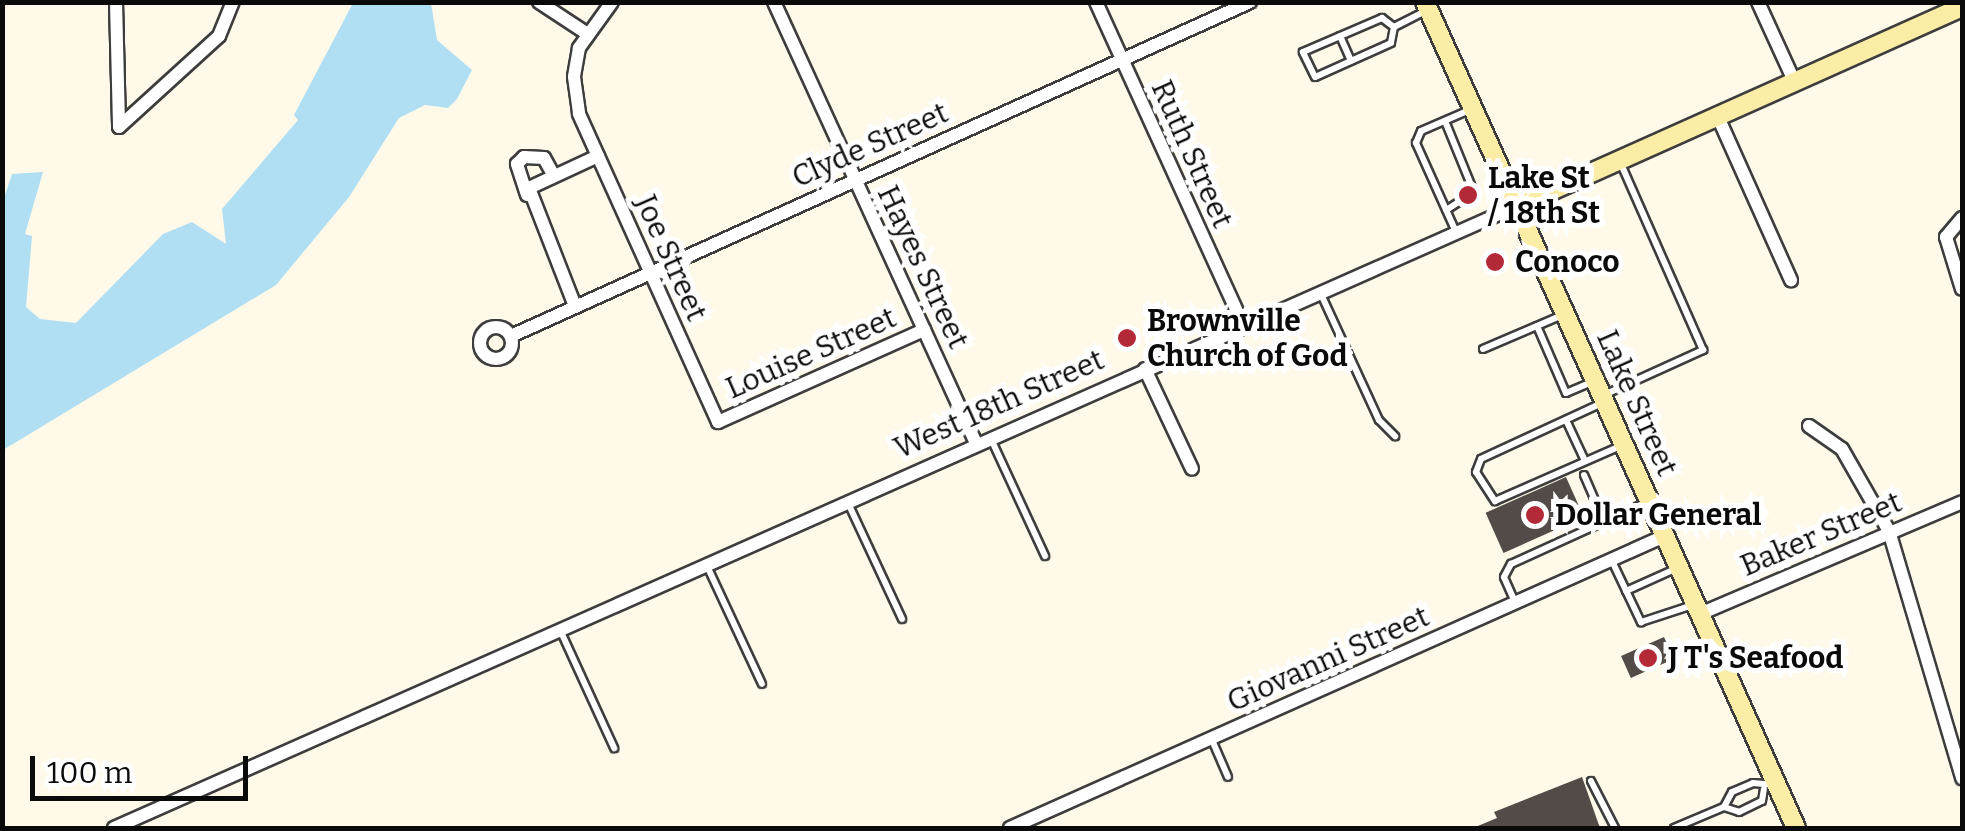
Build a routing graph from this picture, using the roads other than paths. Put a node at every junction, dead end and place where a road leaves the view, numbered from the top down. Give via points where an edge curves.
1 (116, 2) edge
2 (233, 2) edge
3 (539, 2) edge
4 (612, 2) edge
5 (774, 2) edge
6 (1096, 2) edge
7 (1250, 2) edge
8 (1758, 2) edge
9 (1427, 6) edge
10 (1962, 7) edge
11 (1940, 9) edge
12 (1394, 26) junction
13 (586, 34) junction
14 (1340, 36) junction
15 (1122, 60) junction
16 (1351, 61) junction
17 (1795, 83) junction
18 (1473, 108) junction
19 (1718, 117) junction
20 (1445, 121) junction
21 (1452, 139) junction
22 (1444, 143) dead end
23 (1430, 150) dead end
24 (1421, 154) junction
25 (1460, 155) junction
26 (598, 156) junction
27 (1450, 159) dead end
28 (1620, 161) junction
29 (1437, 165) dead end
30 (1428, 169) junction
31 (1466, 171) junction
32 (553, 174) junction
33 (1457, 175) dead end
34 (855, 179) junction
35 (1444, 181) dead end
36 (1435, 185) junction
37 (529, 199) junction
38 (1517, 206) junction
39 (1446, 210) junction
40 (1962, 218) edge
41 (1456, 232) junction
42 (649, 271) junction
43 (1791, 280) dead end
44 (1962, 289) edge
45 (1320, 291) junction
46 (575, 306) junction
47 (1566, 314) junction
48 (1243, 325) junction
49 (1537, 326) junction
50 (924, 330) junction
51 (511, 336) dead end
52 (1484, 349) dead end
53 (1145, 370) junction
54 (1602, 392) junction
55 (1566, 420) junction
56 (718, 422) joint
57 (1809, 426) dead end
58 (1395, 436) dead end
59 (990, 438) junction
60 (976, 444) junction
61 (1626, 444) junction
62 (1586, 461) junction
63 (1192, 468) dead end
64 (1584, 474) dead end
65 (1651, 500) junction
66 (848, 502) junction
67 (1962, 502) edge
68 (1604, 521) junction
69 (1889, 531) junction
70 (1667, 536) junction
71 (1045, 556) dead end
72 (1612, 560) junction
73 (707, 565) junction
74 (1680, 567) junction
75 (1626, 591) junction
76 (1516, 603) junction
77 (1698, 609) junction
78 (902, 620) dead end
79 (560, 630) junction
80 (762, 684) dead end
81 (1212, 739) junction
82 (614, 748) dead end
83 (1228, 777) dead end
84 (1962, 778) edge
85 (1591, 781) dead end
86 (1770, 787) junction
87 (1724, 807) junction
88 (114, 828) edge
89 (1010, 828) edge
90 (1614, 828) edge
91 (1674, 828) edge
92 (1796, 828) edge

1 - 2 street via 119,128 219,36
3 - 13 street
4 - 13 street
5 - 34 street, Hayes Street
6 - 15 street, Ruth Street
7 - 15 street, Clyde Street
8 - 17 street
9 - 12 lane
9 - 18 street, Lake Street
10 - 11 street, West 18th Street
11 - 17 street, West 18th Street
12 - 14 lane via 1382,18
12 - 16 lane via 1391,43
13 - 26 street, Joe Street via 574,76 579,114
14 - 16 lane
14 - 16 lane via 1303,52 1315,77
15 - 34 street, Clyde Street
15 - 48 street, Ruth Street
17 - 19 street, West 18th Street
18 - 20 lane
18 - 38 street, Lake Street
19 - 28 street, West 18th Street
19 - 43 street
20 - 21 lane
20 - 24 lane via 1420,131
21 - 22 lane
21 - 25 lane
23 - 24 lane
24 - 30 lane
25 - 27 lane
25 - 31 lane
26 - 32 street
26 - 42 street, Joe Street
28 - 38 street, West 18th Street
28 - 54 lane via 1703,350
29 - 30 lane
30 - 36 lane
31 - 33 lane
31 - 39 lane via 1474,192
32 - 37 street via 529,188
32 - 37 street via 544,158 524,157 519,176
34 - 42 street, Clyde Street
34 - 50 street, Hayes Street
35 - 36 lane
36 - 39 lane
37 - 46 street
38 - 41 street, West 18th Street
38 - 47 street, Lake Street
39 - 41 lane
40 - 44 street via 1946,237
41 - 45 street, West 18th Street
42 - 46 street, Clyde Street
42 - 56 street, Joe Street
45 - 48 street, West 18th Street
45 - 58 lane via 1379,420
46 - 51 street, Clyde Street
47 - 49 lane
47 - 54 street, Lake Street
48 - 53 street, West 18th Street
49 - 52 lane
49 - 54 lane via 1566,393
50 - 56 street, Louise Street
50 - 60 street, Hayes Street
53 - 59 street, West 18th Street
53 - 63 street
54 - 55 lane
54 - 61 street, Lake Street
55 - 62 lane
55 - 62 lane via 1481,459 1474,466 1482,485 1496,501
57 - 69 street via 1842,449
59 - 60 street, West 18th Street
59 - 71 lane
60 - 66 street, West 18th Street
61 - 62 lane
61 - 65 street, Lake Street
64 - 68 lane
65 - 68 lane
65 - 70 street, Lake Street
66 - 73 street, West 18th Street
66 - 78 lane
67 - 69 street, Baker Street
68 - 76 lane via 1511,564 1504,577
69 - 77 street, Baker Street
69 - 84 street
70 - 72 street, Giovanni Street
70 - 74 street, Lake Street
72 - 75 lane
72 - 76 street, Giovanni Street
73 - 79 street, West 18th Street
73 - 80 lane
74 - 75 lane
74 - 77 street, Lake Street
75 - 77 lane via 1641,622
76 - 81 street, Giovanni Street
77 - 86 street, Lake Street
79 - 82 lane
79 - 88 street, West 18th Street
81 - 83 lane
81 - 89 street, Giovanni Street
85 - 90 lane
86 - 87 lane via 1753,783 1732,792
86 - 87 lane via 1762,801 1739,812
86 - 92 street, Lake Street
87 - 91 lane

